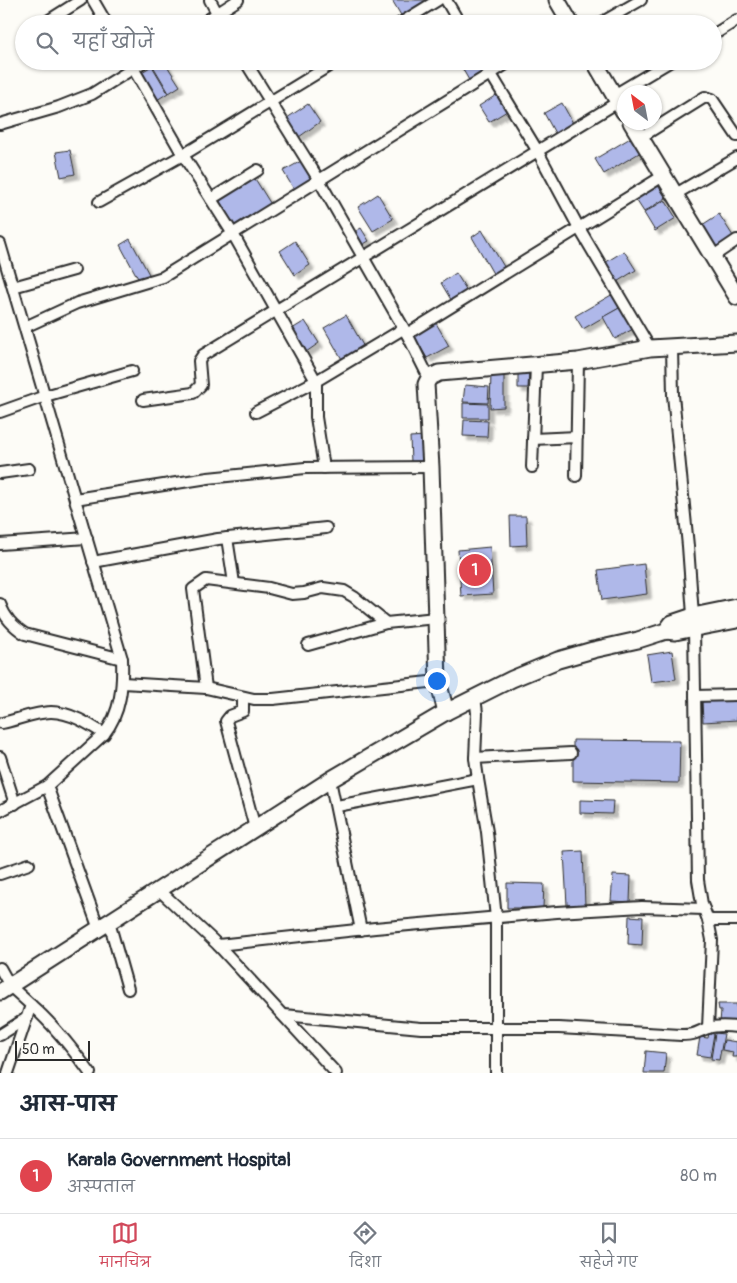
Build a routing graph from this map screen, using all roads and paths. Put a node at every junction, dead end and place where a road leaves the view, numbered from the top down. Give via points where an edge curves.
1 (81, 0) edge
2 (93, 0) edge
3 (210, 0) edge
4 (238, 0) edge
5 (438, 0) edge
6 (446, 0) edge
7 (557, 0) edge
8 (641, 0) edge
9 (217, 13) junction
10 (57, 15) edge
11 (102, 15) edge
12 (214, 15) edge
13 (414, 15) edge
14 (455, 15) edge
15 (566, 15) edge
16 (615, 15) edge
17 (737, 20) edge
18 (722, 29) edge
19 (124, 70) edge
20 (134, 70) edge
21 (250, 70) edge
22 (322, 70) edge
23 (489, 70) edge
24 (497, 70) edge
25 (599, 70) edge
26 (660, 70) edge
27 (491, 74) junction
28 (641, 85) edge
29 (617, 100) edge
30 (270, 102) junction
31 (617, 104) edge
32 (0, 124) edge
33 (636, 130) edge
34 (737, 136) edge
35 (641, 137) junction
36 (537, 150) junction
37 (183, 155) junction
38 (737, 158) edge
39 (258, 170) dead end
40 (663, 176) junction
41 (319, 180) junction
42 (674, 195) junction
43 (211, 199) junction
44 (99, 202) dead end
45 (579, 228) junction
46 (233, 234) junction
47 (737, 240) edge
48 (0, 244) edge
49 (362, 257) junction
50 (712, 257) junction
51 (74, 270) dead end
52 (13, 287) junction
53 (737, 297) edge
54 (275, 310) junction
55 (25, 327) junction
56 (405, 331) junction
57 (737, 343) edge
58 (672, 347) junction
59 (650, 348) junction
60 (578, 361) junction
61 (536, 365) junction
62 (132, 371) dead end
63 (429, 378) junction
64 (316, 382) junction
65 (45, 396) junction
66 (142, 400) dead end
67 (0, 412) edge
68 (256, 412) dead end
69 (577, 437) junction
70 (533, 439) junction
71 (431, 467) junction
72 (324, 468) junction
73 (532, 468) dead end
74 (29, 470) dead end
75 (0, 473) edge
76 (576, 476) dead end
77 (75, 499) junction
78 (326, 528) dead end
79 (87, 538) junction
80 (227, 538) junction
81 (0, 544) edge
82 (93, 562) junction
83 (234, 583) junction
84 (0, 604) edge
85 (737, 607) edge
86 (436, 618) junction
87 (737, 620) edge
88 (386, 623) junction
89 (694, 623) junction
90 (12, 625) junction
91 (0, 626) edge
92 (308, 645) dead end
93 (122, 660) junction
94 (438, 682) junction
95 (123, 683) junction
96 (206, 688) junction
97 (737, 695) edge
98 (695, 696) junction
99 (244, 697) junction
100 (475, 697) junction
101 (446, 712) junction
102 (2, 723) dead end
103 (104, 734) junction
104 (571, 753) dead end
105 (0, 757) edge
106 (475, 758) junction
107 (478, 779) junction
108 (330, 780) junction
109 (47, 786) junction
110 (15, 804) junction
111 (337, 806) junction
112 (0, 811) edge
113 (255, 828) junction
114 (29, 864) dead end
115 (0, 874) edge
116 (158, 889) junction
117 (704, 909) junction
118 (496, 918) junction
119 (708, 920) junction
120 (737, 920) edge
121 (104, 926) junction
122 (361, 930) junction
123 (218, 945) junction
124 (0, 968) edge
125 (5, 989) edge
126 (128, 989) dead end
127 (31, 1005) junction
128 (284, 1015) junction
129 (27, 1018) junction
130 (737, 1026) edge
131 (496, 1028) junction
132 (708, 1028) junction
133 (0, 1035) edge
134 (8, 1073) edge
135 (90, 1073) edge
136 (336, 1073) edge
137 (496, 1073) edge

1 - 10 street
2 - 11 street
3 - 9 street
4 - 9 street
5 - 13 street
6 - 14 street
7 - 15 street
8 - 16 street
9 - 12 street
17 - 18 street
19 - 32 street via 92,94
20 - 37 street
21 - 30 street
22 - 30 street
23 - 27 street
24 - 27 street
25 - 29 street
26 - 28 street
27 - 36 street
27 - 41 street
30 - 37 street
30 - 41 street
31 - 36 street
33 - 35 street
34 - 35 street via 709,97
35 - 40 street
36 - 45 street
36 - 49 street
37 - 43 street
37 - 44 street
38 - 42 street
39 - 43 street
40 - 42 street
40 - 45 street
41 - 46 street
41 - 49 street
42 - 50 street
43 - 46 street
45 - 56 street
45 - 59 street
46 - 54 street
46 - 55 street via 163,277 77,303
47 - 50 street
48 - 52 street
49 - 54 street
49 - 56 street
50 - 53 street
51 - 52 street
52 - 55 street
54 - 64 street
54 - 66 street via 203,355 199,361 201,385 193,393
55 - 65 street
56 - 63 street
56 - 64 street
57 - 58 street
58 - 59 street
58 - 89 street via 673,395
59 - 60 street
60 - 61 street
60 - 69 street
61 - 63 street via 439,373
61 - 70 street
62 - 65 street
63 - 71 street via 426,384
64 - 68 street
64 - 72 street via 316,417
65 - 67 street
65 - 77 street
69 - 70 street
69 - 76 street
70 - 73 street
71 - 72 street
71 - 86 street
72 - 77 street via 208,478
74 - 75 street
77 - 79 street
78 - 80 street
79 - 81 street
79 - 82 street
80 - 82 street
80 - 83 street
82 - 93 street
83 - 88 street via 292,594 323,588 344,591
83 - 96 street via 206,580 193,589
84 - 90 street
85 - 89 street
86 - 88 street
86 - 94 street
87 - 89 street
88 - 92 street
89 - 98 street
89 - 100 street via 675,632 666,631 558,660
90 - 91 street
90 - 93 street via 24,634
93 - 95 street
94 - 99 street via 273,699
94 - 101 street
95 - 96 street
95 - 103 street via 112,724
96 - 99 street
97 - 98 street
98 - 117 street via 698,880
99 - 113 street via 243,712 230,716 226,721
100 - 101 street
100 - 106 street
101 - 108 street
102 - 103 street via 61,712
103 - 109 street
104 - 106 street
105 - 110 street
106 - 107 street
107 - 111 street
107 - 118 street
108 - 111 street
108 - 113 street
109 - 110 street
109 - 121 street
110 - 112 street
111 - 122 street
113 - 116 street
114 - 115 street
116 - 121 street
116 - 123 street
117 - 118 street via 642,907
117 - 119 street
118 - 122 street
118 - 131 street
119 - 120 street
119 - 132 street via 712,940
121 - 125 street
121 - 126 street
122 - 123 street
123 - 128 street
124 - 125 street
125 - 127 street
127 - 129 street
127 - 135 street via 46,1018
128 - 131 street via 421,1028
128 - 136 street
129 - 133 street
129 - 134 street
130 - 132 street
131 - 132 street via 681,1035 698,1034
131 - 137 street

